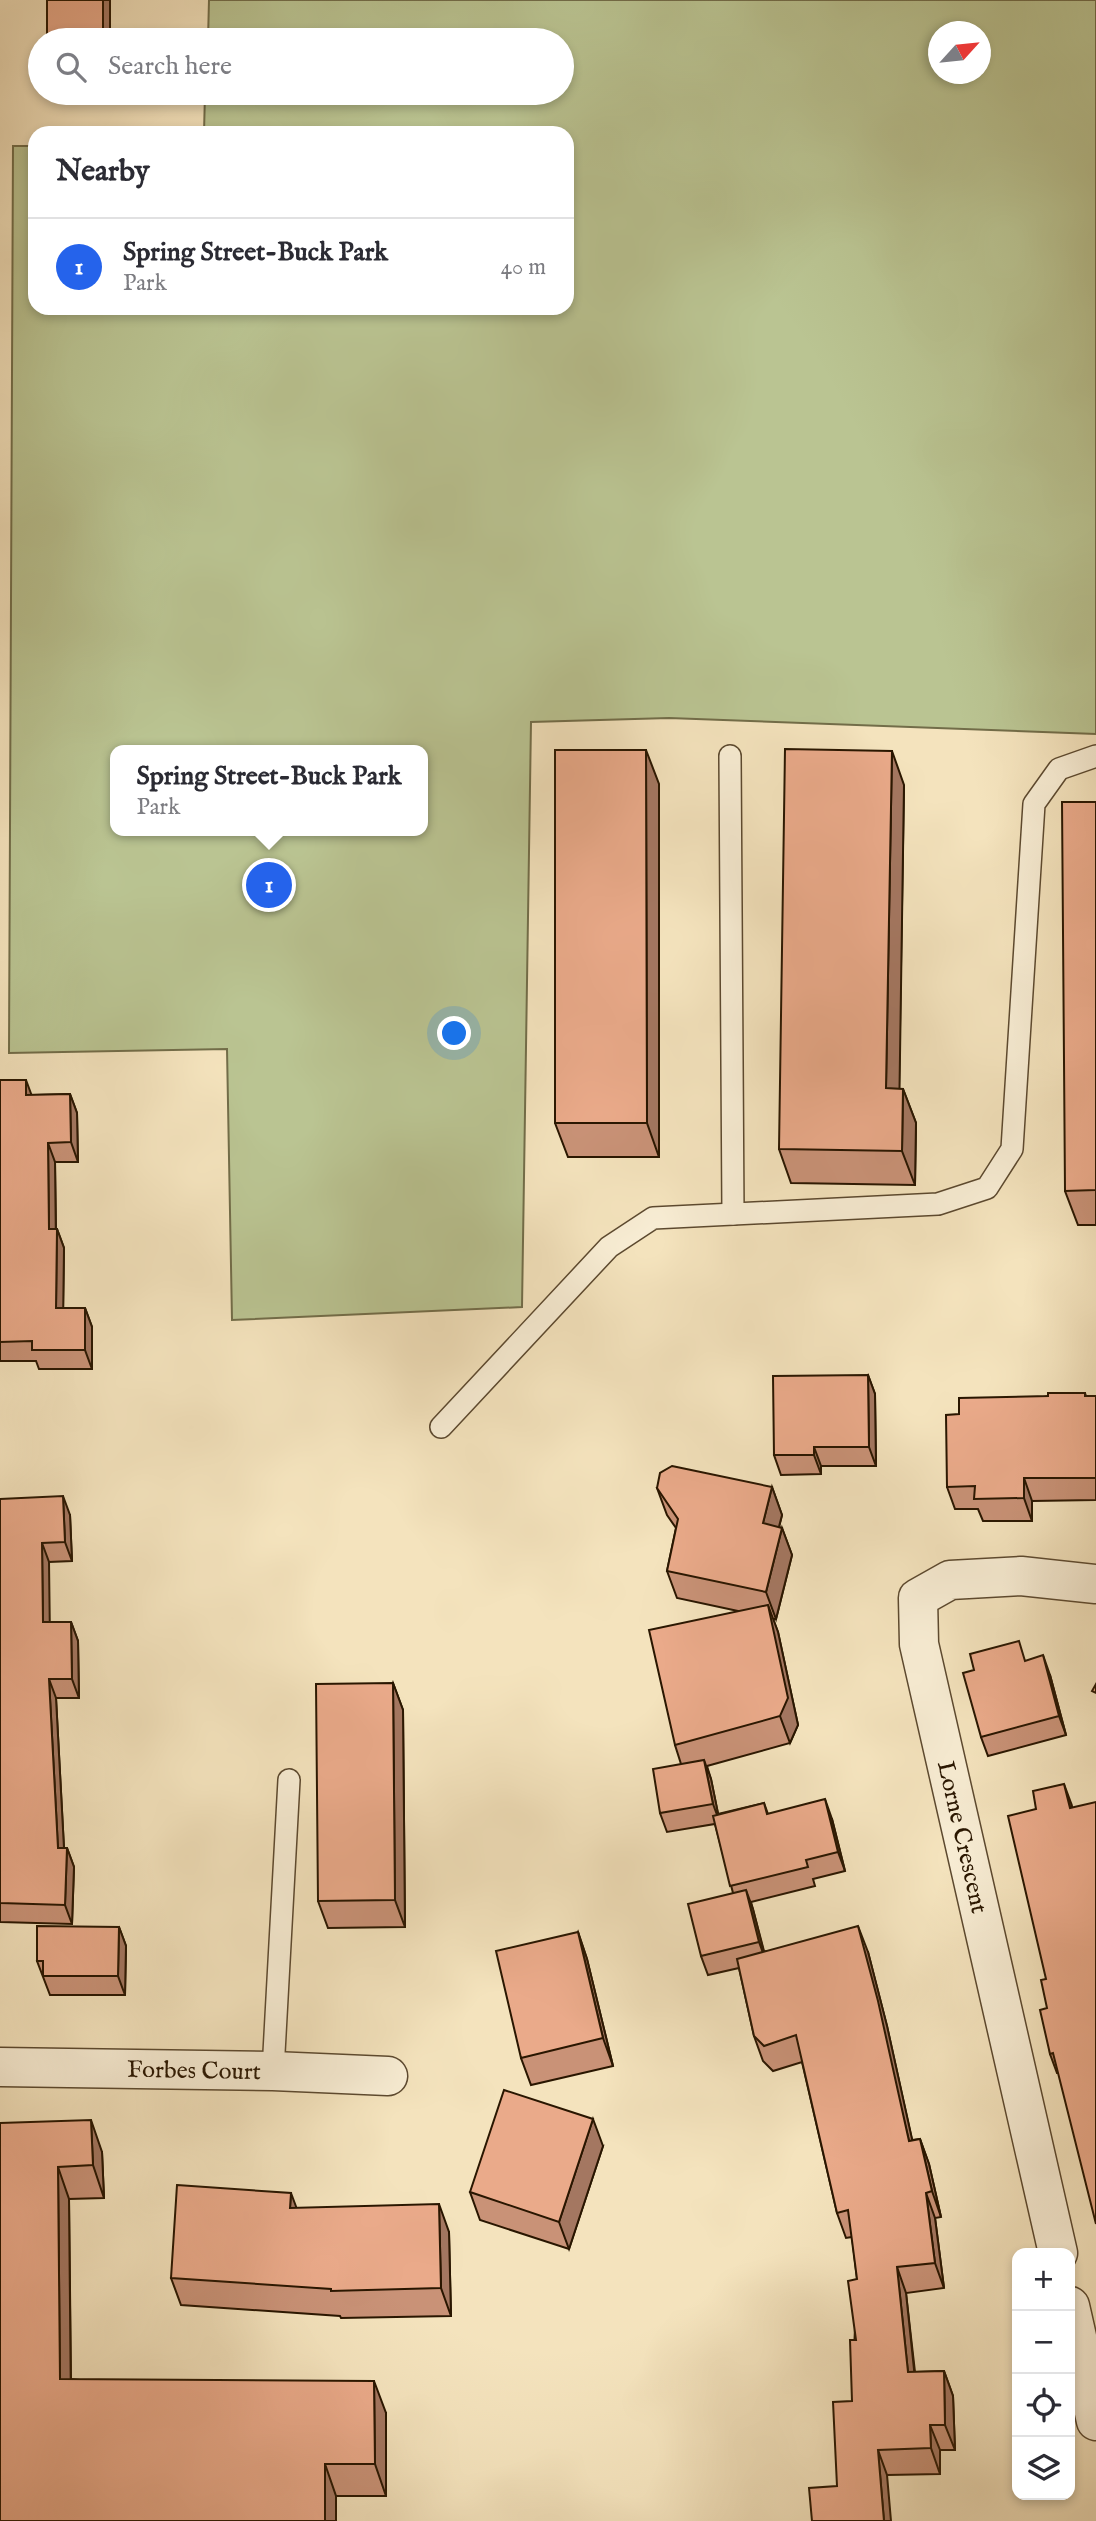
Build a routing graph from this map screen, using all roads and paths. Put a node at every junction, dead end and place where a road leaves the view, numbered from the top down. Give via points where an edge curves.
1 (730, 756) dead end
2 (1096, 756) edge
3 (733, 1214) junction
4 (442, 1427) dead end
5 (1096, 1584) edge
6 (289, 1780) dead end
7 (0, 2067) edge
8 (273, 2071) junction
9 (388, 2076) dead end
10 (1057, 2248) edge
11 (1071, 2311) edge
12 (1096, 2421) edge

1 - 3 lane
2 - 3 lane via 1059,769 1034,804 1013,1149 987,1188 938,1204
3 - 4 lane via 653,1218 609,1247
5 - 10 street, Lorne Crescent via 1021,1576 950,1580 918,1598 919,1643
6 - 8 lane
7 - 8 street, Forbes Court
8 - 9 street, Forbes Court
11 - 12 street

